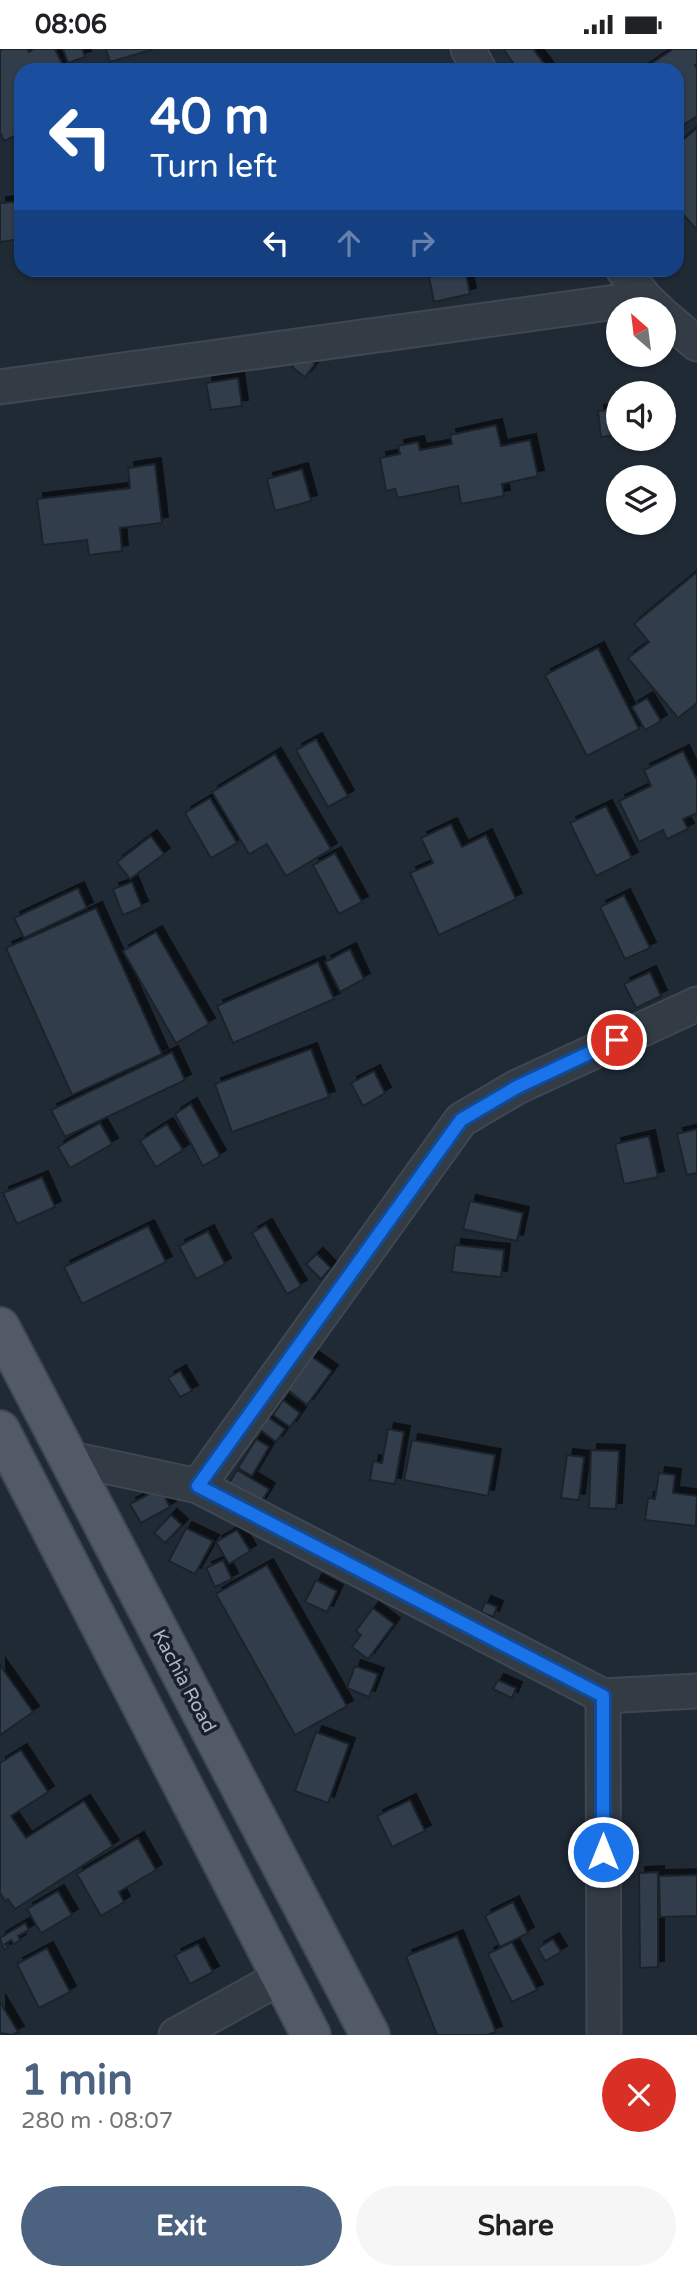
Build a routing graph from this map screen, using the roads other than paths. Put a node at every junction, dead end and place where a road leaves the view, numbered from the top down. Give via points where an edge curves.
1 (630, 277) edge
2 (646, 297) edge
3 (606, 314) edge
4 (676, 326) edge
5 (697, 344) edge
6 (0, 387) edge
7 (697, 1004) edge
8 (0, 1327) edge
9 (0, 1430) edge
10 (67, 1458) junction
11 (198, 1486) junction
12 (697, 1692) edge
13 (603, 1696) junction
14 (281, 1977) junction
15 (176, 2035) edge
16 (311, 2035) edge
17 (370, 2035) edge
18 (604, 2035) edge

1 - 2 street
3 - 6 street
4 - 5 street
7 - 11 street via 517,1087 461,1120
8 - 10 main road, Kachia Road
9 - 14 main road
10 - 11 street
10 - 17 main road, Kachia Road
11 - 13 street
12 - 13 street
13 - 18 street
14 - 15 street
14 - 16 main road

